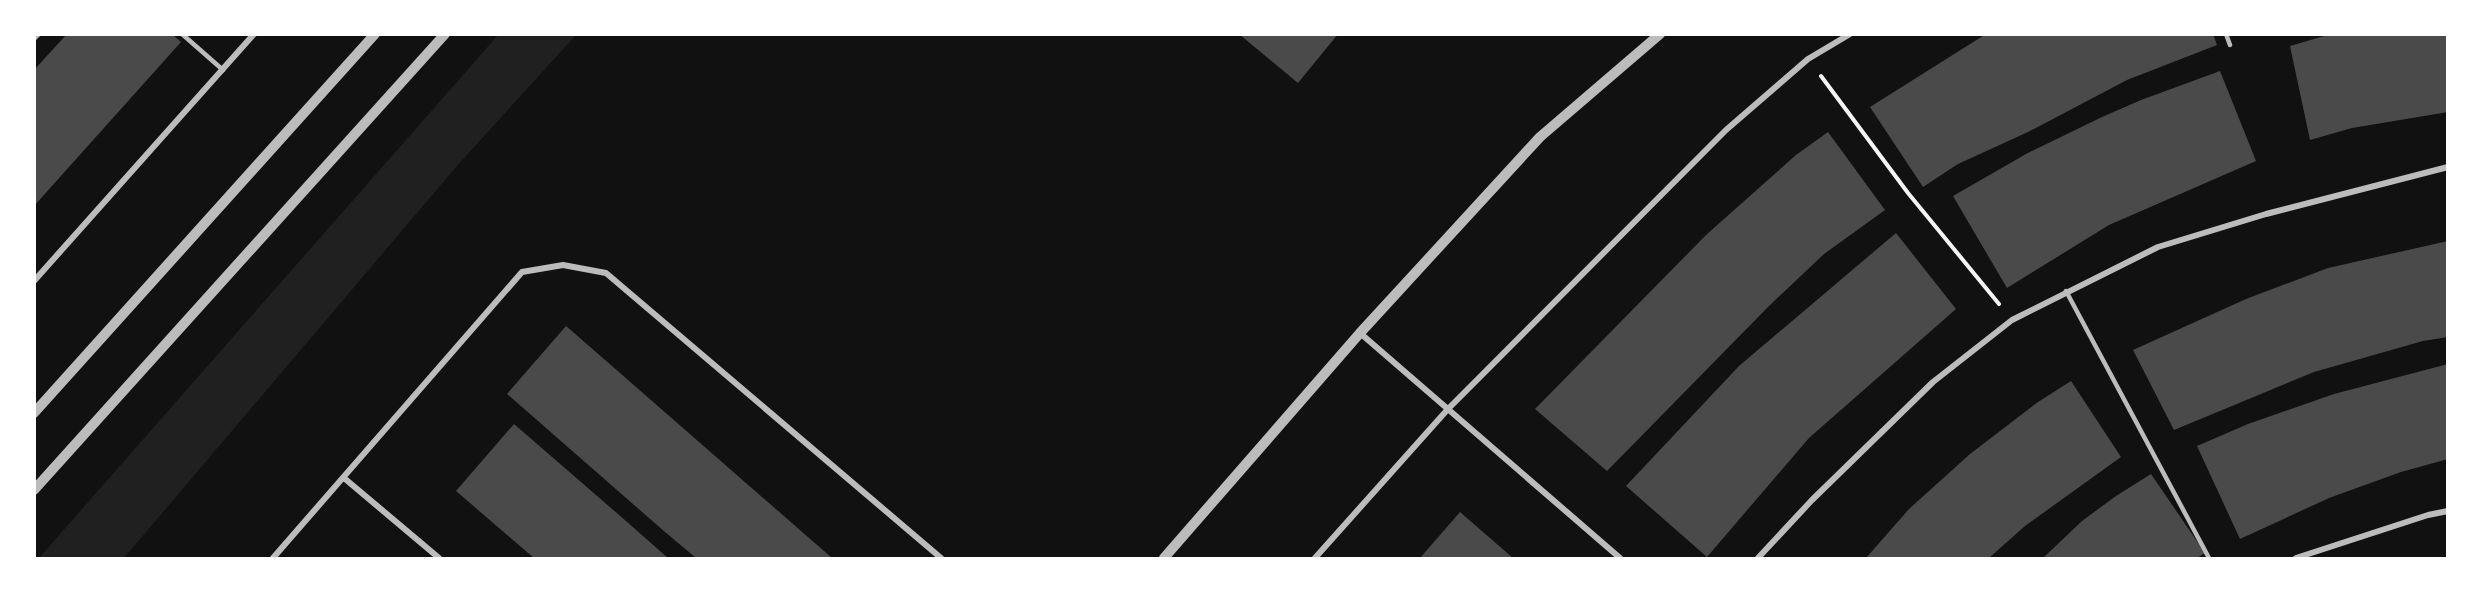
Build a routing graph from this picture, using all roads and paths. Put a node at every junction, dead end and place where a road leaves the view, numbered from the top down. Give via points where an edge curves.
1 (39, 34) edge
2 (182, 34) edge
3 (254, 34) edge
4 (375, 34) edge
5 (445, 34) edge
6 (1660, 34) edge
7 (1850, 34) edge
8 (2226, 34) edge
9 (34, 39) edge
10 (2230, 45) dead end
11 (1808, 59) junction
12 (223, 70) junction
13 (2448, 167) edge
14 (34, 281) edge
15 (2066, 291) junction
16 (2012, 320) junction
17 (1360, 333) junction
18 (1448, 409) junction
19 (34, 412) edge
20 (344, 477) junction
21 (34, 490) edge
22 (2448, 511) edge
23 (273, 558) edge
24 (440, 558) edge
25 (941, 558) edge
26 (1164, 558) edge
27 (1315, 558) edge
28 (1620, 558) edge
29 (1758, 558) edge
30 (2209, 558) edge
31 (2296, 558) edge

1 - 9 lane
2 - 12 lane
3 - 12 street
4 - 19 street
5 - 21 street
6 - 17 street via 1540,137
7 - 11 street
8 - 10 lane
11 - 16 path via 1908,193
11 - 18 street via 1726,129
12 - 14 street
13 - 15 street via 2266,214 2158,247
15 - 16 street
15 - 30 lane
16 - 29 street via 1933,382
17 - 18 street
17 - 26 street
18 - 27 street
18 - 28 street
20 - 23 street
20 - 24 street
20 - 25 street via 522,272 564,265 606,273
22 - 31 street

